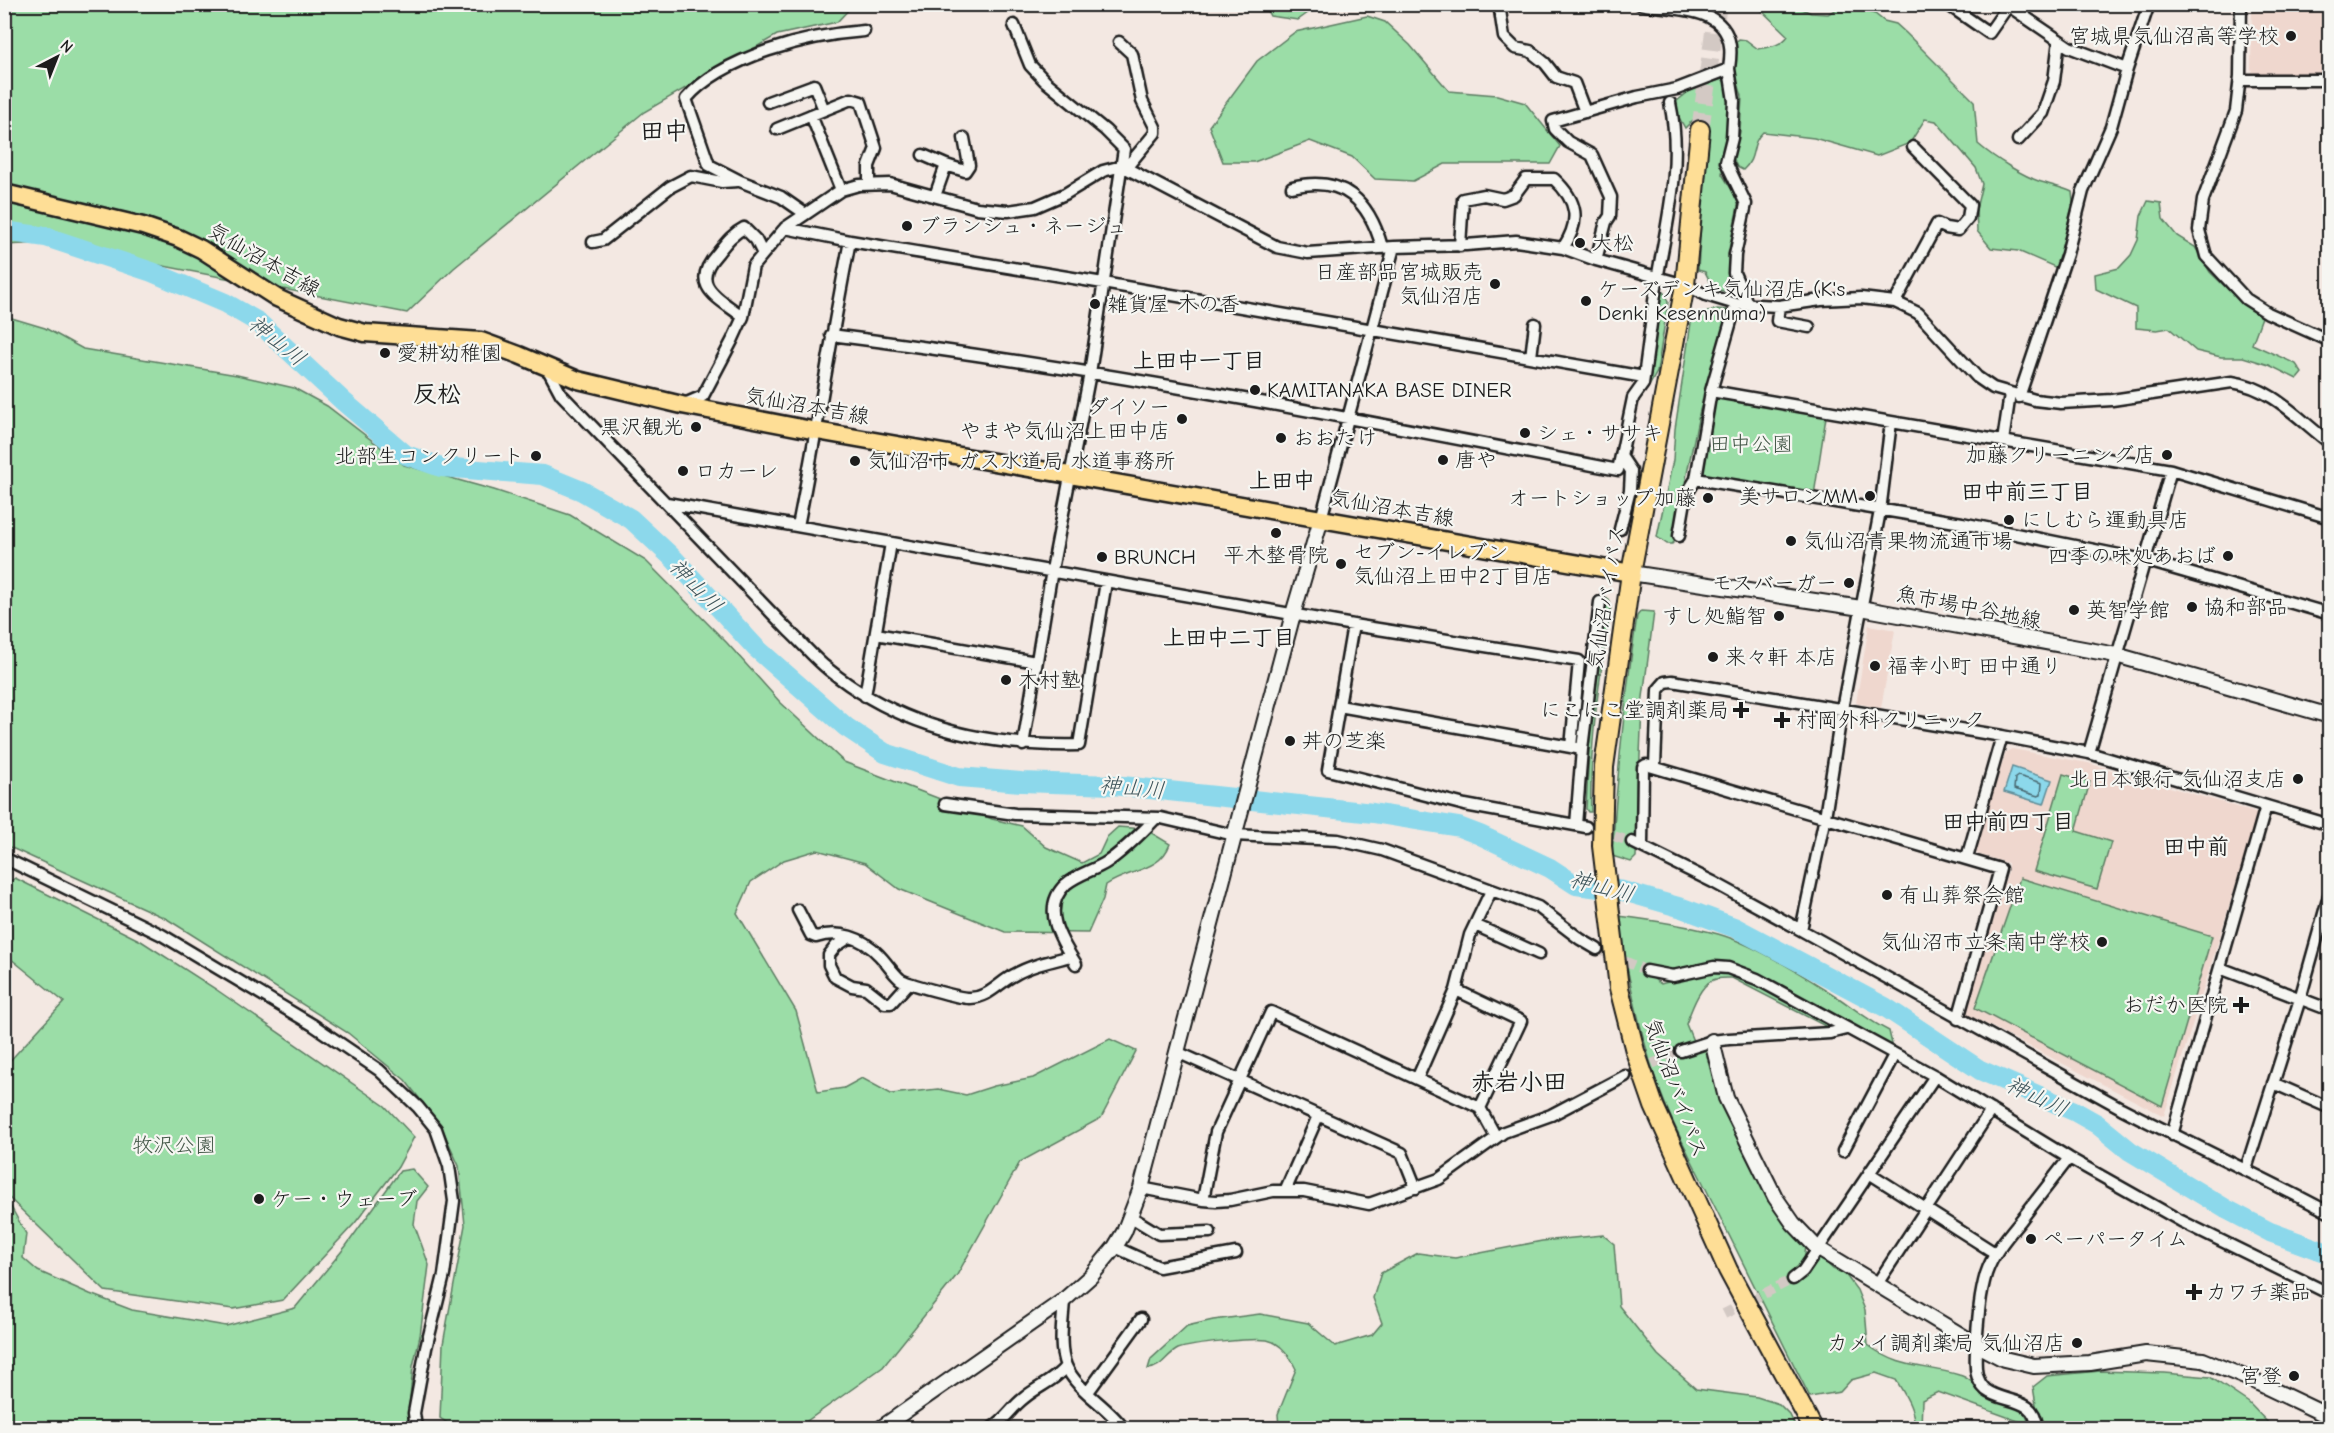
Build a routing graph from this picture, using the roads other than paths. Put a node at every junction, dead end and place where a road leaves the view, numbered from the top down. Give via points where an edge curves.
1 (1499, 4) edge
2 (1640, 4) edge
3 (1947, 4) edge
4 (2150, 4) edge
5 (2241, 4) edge
6 (2007, 5) edge
7 (1014, 25) dead end
8 (864, 31) dead end
9 (2059, 40) junction
10 (1119, 42) dead end
11 (1729, 69) junction
12 (2127, 69) junction
13 (2240, 80) junction
14 (2330, 80) edge
15 (768, 102) dead end
16 (1670, 103) dead end
17 (824, 110) junction
18 (1585, 112) junction
19 (811, 116) junction
20 (777, 129) dead end
21 (1700, 130) tunnel mouth
22 (964, 138) dead end
23 (2018, 140) dead end
24 (1913, 147) dead end
25 (923, 155) dead end
26 (946, 165) junction
27 (1124, 167) junction
28 (740, 181) junction
29 (869, 184) junction
30 (1292, 188) dead end
31 (841, 190) junction
32 (4, 193) edge
33 (935, 196) junction
34 (804, 213) junction
35 (785, 228) junction
36 (850, 241) junction
37 (593, 242) dead end
38 (1460, 246) junction
39 (1388, 247) junction
40 (1563, 248) junction
41 (763, 254) junction
42 (1596, 260) junction
43 (1658, 278) junction
44 (1103, 283) junction
45 (1685, 285) junction
46 (1895, 302) junction
47 (1736, 304) junction
48 (1748, 305) junction
49 (1779, 306) junction
50 (744, 317) junction
51 (1535, 324) dead end
52 (1809, 327) dead end
53 (1371, 329) junction
54 (831, 335) junction
55 (2330, 341) edge
56 (1531, 357) junction
57 (547, 368) junction
58 (1090, 373) junction
59 (1644, 377) junction
60 (1712, 391) junction
61 (2014, 395) junction
62 (682, 405) junction
63 (1347, 417) junction
64 (1892, 422) junction
65 (817, 431) junction
66 (2003, 441) junction
67 (2330, 443) edge
68 (1620, 456) junction
69 (2171, 470) junction
70 (1072, 474) junction
71 (1696, 479) junction
72 (667, 503) junction
73 (1880, 511) junction
74 (2330, 518) edge
75 (1321, 519) junction
76 (798, 526) junction
77 (1620, 529) dead end
78 (1679, 536) dead end
79 (891, 543) junction
80 (2144, 560) junction
81 (1052, 570) junction
82 (1631, 573) junction
83 (1106, 582) junction
84 (1600, 602) dead end
85 (1861, 608) junction
86 (1293, 614) junction
87 (2330, 614) edge
88 (1353, 625) junction
89 (876, 634) junction
90 (2116, 655) junction
91 (1036, 662) junction
92 (866, 696) junction
93 (1339, 706) junction
94 (1842, 709) junction
95 (2330, 716) edge
96 (2002, 736) junction
97 (1023, 745) junction
98 (1576, 748) junction
99 (2089, 753) junction
100 (1655, 766) junction
101 (945, 804) dead end
102 (2266, 806) junction
103 (1825, 817) junction
104 (1156, 818) junction
105 (2330, 825) edge
106 (1235, 833) junction
107 (4, 858) edge
108 (1967, 858) junction
109 (1491, 891) junction
110 (2330, 892) edge
111 (798, 910) dead end
112 (2326, 918) edge
113 (1475, 925) junction
114 (1801, 930) junction
115 (850, 937) junction
116 (1597, 949) tunnel mouth
117 (1539, 954) dead end
118 (2220, 968) junction
119 (1647, 971) tunnel mouth
120 (909, 982) junction
121 (1456, 990) junction
122 (2300, 999) junction
123 (2330, 1010) edge
124 (1958, 1019) junction
125 (1846, 1029) junction
126 (1712, 1041) junction
127 (1681, 1051) tunnel mouth
128 (1177, 1052) junction
129 (1894, 1055) junction
130 (1625, 1076) tunnel mouth
131 (1935, 1076) junction
132 (1417, 1079) junction
133 (1239, 1081) junction
134 (2273, 1083) junction
135 (1480, 1108) junction
136 (2330, 1108) edge
137 (1991, 1110) junction
138 (1318, 1116) junction
139 (2172, 1135) junction
140 (1496, 1137) junction
141 (1843, 1151) dead end
142 (2068, 1158) junction
143 (2246, 1169) junction
144 (1869, 1173) junction
145 (1141, 1188) junction
146 (1416, 1188) junction
147 (1285, 1191) junction
148 (1203, 1200) junction
149 (1925, 1209) junction
150 (2330, 1213) edge
151 (1131, 1217) junction
152 (1210, 1232) dead end
153 (1115, 1247) junction
154 (1817, 1248) junction
155 (1236, 1253) dead end
156 (1995, 1253) junction
157 (1793, 1279) tunnel mouth
158 (1877, 1284) junction
159 (2330, 1294) edge
160 (1064, 1300) junction
161 (1141, 1318) dead end
162 (1977, 1345) junction
163 (1066, 1366) junction
164 (1088, 1392) junction
165 (2330, 1417) edge
166 (416, 1428) edge
167 (882, 1428) edge
168 (992, 1428) edge
169 (1123, 1428) edge
170 (1813, 1428) edge
171 (2037, 1428) edge

1 - 18 street via 1504,37 1515,48 1530,51 1556,77 1574,83
2 - 11 street via 1699,12 1721,24 1730,44
3 - 6 street via 1989,33
4 - 12 street
5 - 13 street
6 - 9 street
7 - 27 street via 1030,65 1125,150
8 - 28 street via 832,33 790,43 736,63 698,85 686,99 709,165
9 - 12 street
9 - 23 street via 2054,81 2043,113
10 - 27 street via 1132,54 1142,101 1155,127 1155,133
11 - 18 street via 1677,89
11 - 48 street via 1734,101 1726,162 1746,204 1734,273
12 - 61 street via 2111,127 2083,192 2067,254
13 - 14 street
13 - 55 street via 2236,111 2203,200 2199,230 2206,256 2246,299
15 - 17 street via 814,85
16 - 43 street via 1675,156
17 - 19 street
17 - 29 street via 851,99 861,102 876,148 869,166
18 - 42 street via 1553,121 1554,129 1568,142 1592,155 1611,197 1610,216
19 - 20 street
19 - 31 street
21 - 45 highway, 気仙沼バイパス
22 - 26 street via 969,165 965,171
24 - 46 street via 1971,205 1968,218 1958,230 1937,224
25 - 26 street
26 - 33 street
27 - 33 street via 1103,171 1035,207 1008,211 977,208
27 - 39 street via 1276,247 1308,254
27 - 44 street
28 - 34 street via 781,197
28 - 37 street via 691,176 670,187 603,240
29 - 31 street
29 - 33 street via 890,184
30 - 39 street via 1305,184 1329,186 1351,194 1367,209
31 - 34 street
32 - 57 main road, 気仙沼本吉線 via 178,238 277,298 339,326 365,333 481,341
34 - 35 street
35 - 36 street
35 - 41 street
36 - 44 street
36 - 54 street
38 - 39 street
38 - 40 street via 1516,241
38 - 40 street via 1463,199 1484,195 1503,200 1514,195 1526,179 1554,179 1566,191 1576,218 1573,233
39 - 53 street
40 - 42 street
41 - 50 street via 753,266
41 - 50 street via 744,228 708,264 703,277 707,288
42 - 43 street
43 - 45 street
43 - 59 street
44 - 53 street
44 - 58 street
45 - 47 street
45 - 82 highway, 気仙沼バイパス
46 - 49 street via 1861,298
46 - 61 street via 1918,313 1977,377
47 - 48 street
47 - 60 street
48 - 49 street
49 - 52 street via 1778,321
50 - 62 street via 704,396
51 - 56 street
53 - 56 street
53 - 63 street
54 - 58 street
54 - 65 street
56 - 59 street
57 - 62 main road, 気仙沼本吉線 via 578,381
57 - 72 street via 561,394
58 - 63 street
58 - 70 street
59 - 68 street via 1633,398
60 - 64 street
60 - 71 street
61 - 66 street
61 - 67 street via 2061,403 2112,400 2232,382 2271,395
62 - 65 main road, 気仙沼本吉線
63 - 68 street via 1618,470
63 - 75 street
64 - 66 street
64 - 73 street
65 - 70 main road, 気仙沼本吉線
65 - 76 street
66 - 69 street
68 - 77 street via 1631,471
69 - 74 street
69 - 80 street
70 - 75 main road, 気仙沼本吉線
70 - 81 street
71 - 73 street
71 - 78 street via 1686,495
72 - 76 street
72 - 92 street via 828,669
73 - 80 street via 1962,523
73 - 85 street
75 - 82 main road, 気仙沼本吉線
75 - 86 street
76 - 79 street
79 - 81 street
79 - 89 street
80 - 87 street
80 - 90 street
81 - 83 street
81 - 91 street
82 - 85 street, 魚市場中谷地線
82 - 170 highway, 気仙沼バイパス via 1604,767 1602,846 1619,988 1654,1106 1728,1270
83 - 86 street
83 - 97 street via 1078,745
84 - 98 street
85 - 90 street, 魚市場中谷地線
85 - 94 street
86 - 88 street
86 - 106 street
88 - 93 street
88 - 98 street via 1579,661
89 - 91 street
89 - 92 street
90 - 95 street, 魚市場中谷地線
90 - 99 street
91 - 97 street
92 - 97 street via 895,713 951,731
93 - 98 street
93 - 98 street via 1328,770 1465,805 1581,826
94 - 96 street
94 - 100 street via 1665,682 1658,690
94 - 103 street
96 - 99 street
96 - 108 street
99 - 102 street
100 - 103 street
100 - 114 street via 1643,767 1637,844
101 - 104 street via 1015,814
102 - 105 street
102 - 118 street
103 - 108 street
103 - 114 street
104 - 106 street
104 - 120 street via 1108,862 1065,885 1058,896 1054,926 1073,960 1020,972 989,994 971,998 954,998
106 - 109 street via 1338,840 1382,850
106 - 128 street
107 - 166 street via 162,935 313,1025 379,1070 436,1129 449,1166 454,1201 444,1275 414,1413
108 - 124 street via 2000,869
109 - 113 street
109 - 116 street via 1538,907
110 - 112 street
111 - 115 street via 811,935 831,932
112 - 122 street
113 - 117 street
113 - 121 street
114 - 124 street
115 - 120 street via 876,952 902,981
115 - 120 street via 829,955 835,977 866,988 885,1003 891,1003
118 - 122 street
118 - 139 street
119 - 125 street via 1673,976 1714,967 1728,968 1756,979
121 - 132 street
121 - 135 street via 1521,1021
122 - 123 street
122 - 134 street
124 - 139 street
125 - 126 street via 1830,1034
125 - 129 street
126 - 127 street
126 - 154 street via 1726,1098 1775,1197
128 - 133 street
128 - 145 street
129 - 131 street
129 - 141 street
130 - 140 street via 1551,1115
131 - 137 street
131 - 144 street
132 - 133 street via 1271,1012
132 - 135 street
133 - 138 street
133 - 148 street via 1216,1132
134 - 136 street
134 - 143 street
135 - 140 street
137 - 142 street
137 - 149 street
138 - 146 street via 1402,1154
138 - 147 street
139 - 143 street
140 - 146 street via 1450,1173
142 - 156 street
142 - 159 street via 2181,1221
143 - 150 street
144 - 149 street
144 - 154 street
145 - 148 street
145 - 151 street
146 - 147 street via 1369,1204 1319,1193
147 - 148 street
149 - 156 street
149 - 158 street
151 - 152 street via 1159,1234
151 - 153 street
153 - 155 street via 1159,1267
153 - 160 street
154 - 157 street via 1803,1271
154 - 158 street
156 - 162 street via 1977,1317
158 - 162 street
160 - 163 street via 1062,1346
160 - 167 street
161 - 164 street
162 - 165 street via 2004,1359 2034,1366 2146,1354 2203,1360
162 - 171 street via 1978,1380 1994,1394 2025,1406
163 - 164 street
163 - 168 street
164 - 169 street

